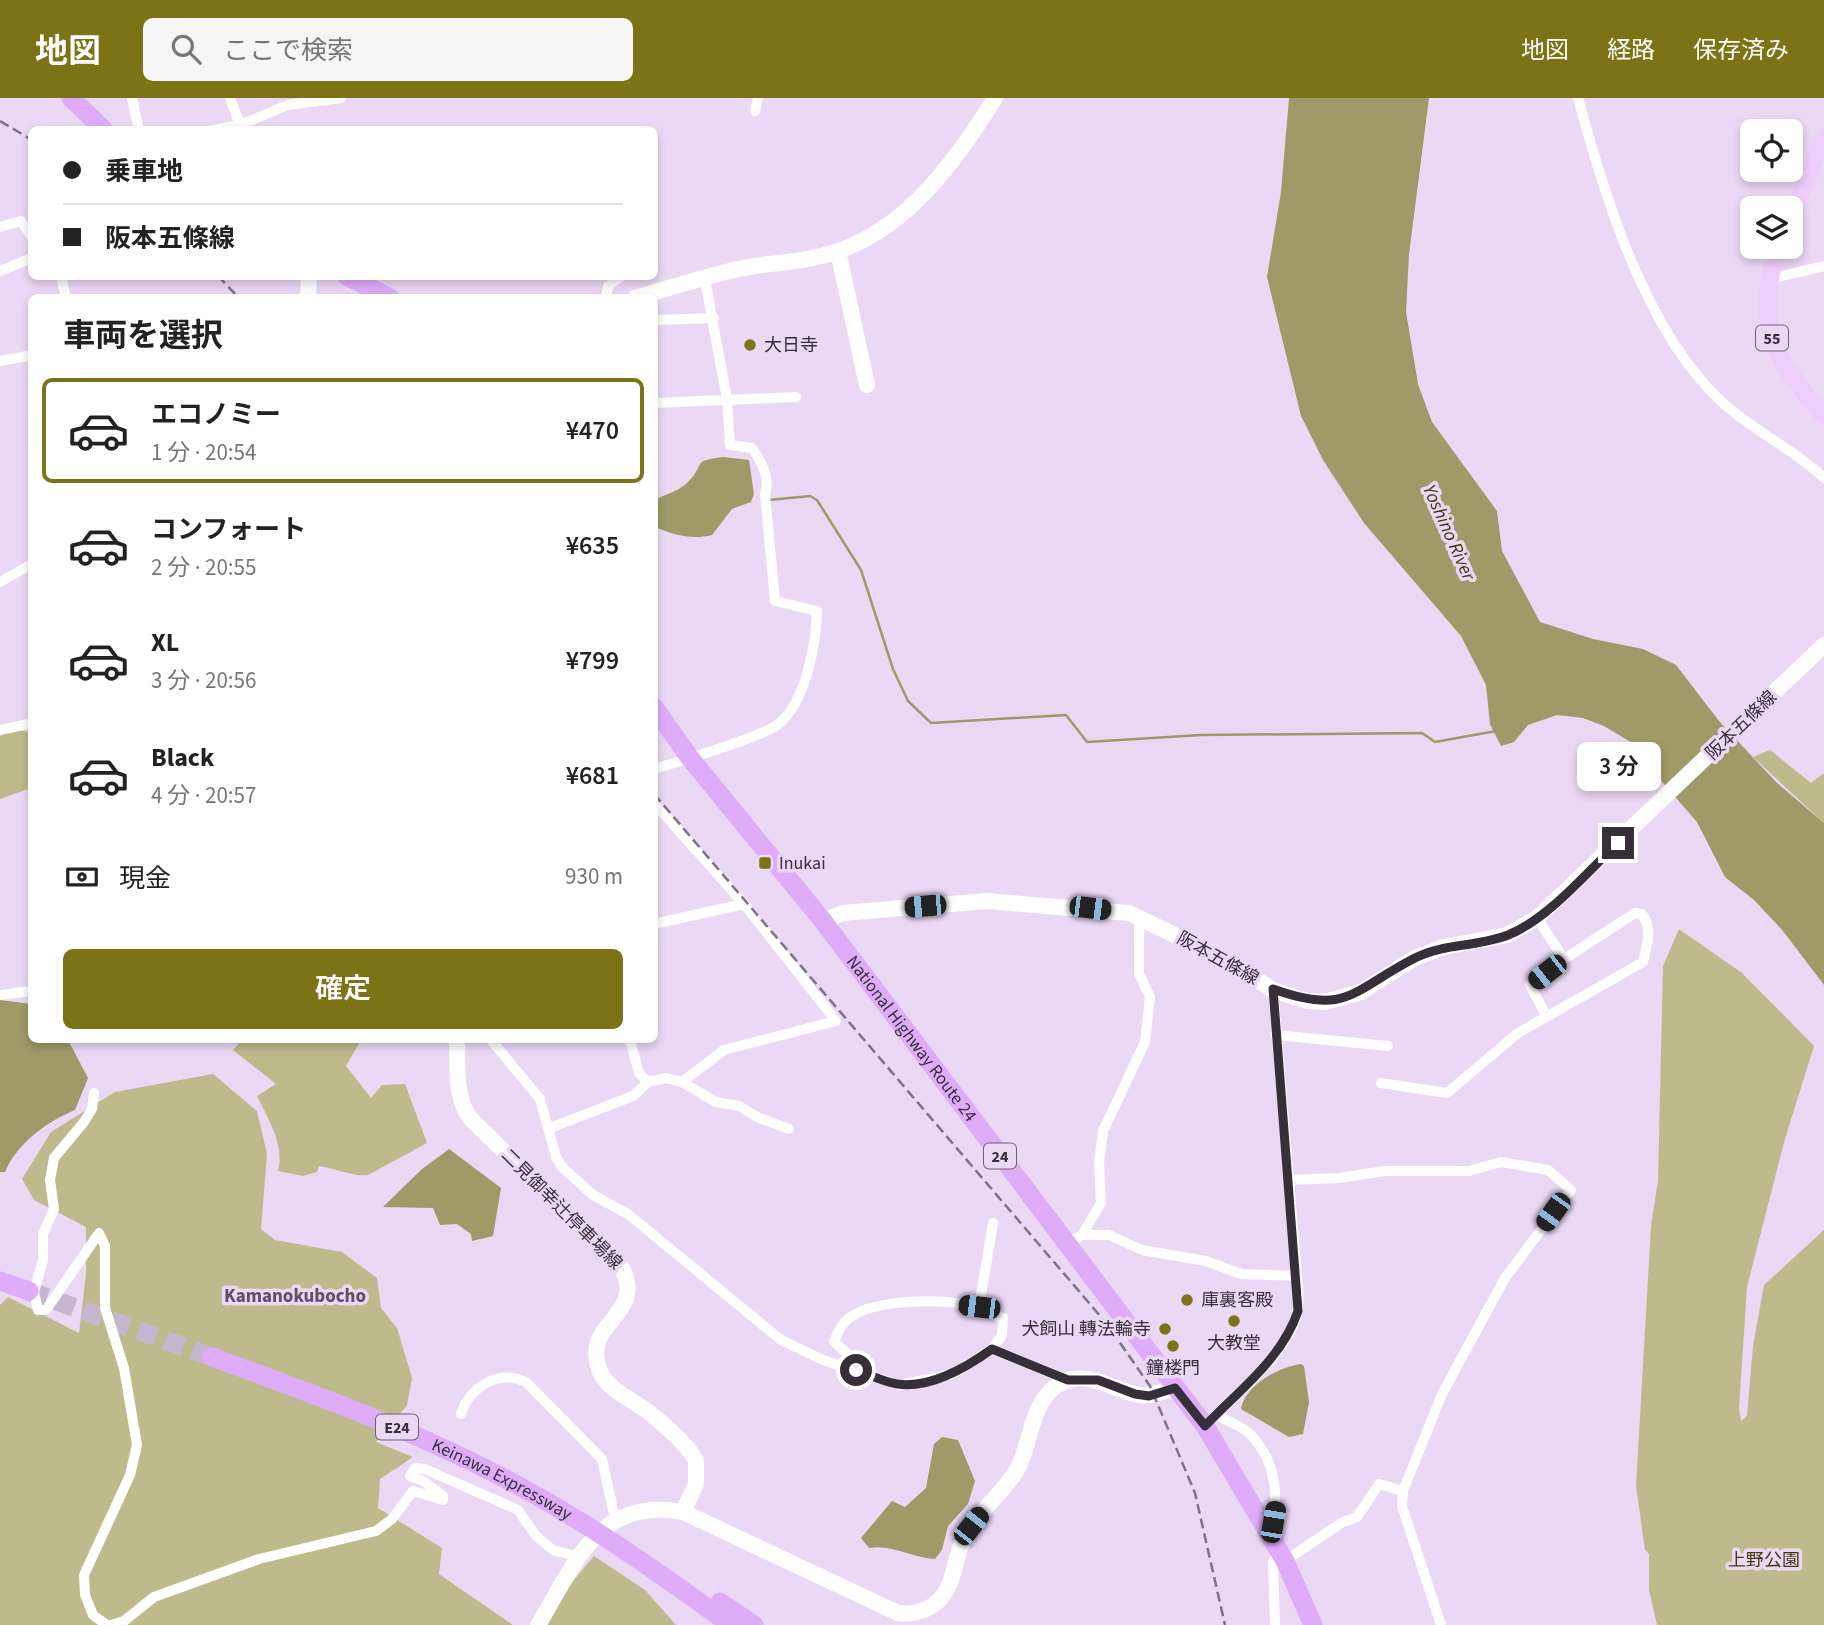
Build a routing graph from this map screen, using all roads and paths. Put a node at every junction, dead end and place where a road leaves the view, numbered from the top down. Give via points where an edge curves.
1 (71, 98) edge
2 (132, 98) edge
3 (230, 98) edge
4 (341, 98) edge
5 (758, 98) edge
6 (995, 98) edge
7 (1578, 98) edge
8 (755, 111) dead end
9 (100, 126) edge
10 (138, 126) edge
11 (241, 126) edge
12 (243, 126) edge
13 (1824, 138) edge
14 (1800, 196) edge
15 (0, 227) edge
16 (28, 231) edge
17 (838, 251) junction
18 (1775, 259) edge
19 (1776, 259) edge
20 (28, 260) edge
21 (1824, 266) edge
22 (0, 271) edge
23 (355, 280) edge
24 (616, 280) edge
25 (705, 280) junction
26 (382, 294) edge
27 (607, 294) edge
28 (651, 294) edge
29 (714, 318) junction
30 (658, 320) edge
31 (28, 356) edge
32 (0, 361) edge
33 (867, 385) dead end
34 (796, 397) dead end
35 (727, 399) junction
36 (658, 403) edge
37 (1824, 415) edge
38 (1824, 478) edge
39 (28, 566) edge
40 (1, 579) edge
41 (1824, 645) edge
42 (658, 714) edge
43 (28, 724) edge
44 (0, 730) edge
45 (690, 758) junction
46 (658, 768) edge
47 (658, 807) edge
48 (744, 904) junction
49 (1139, 917) junction
50 (1537, 918) junction
51 (658, 922) edge
52 (823, 922) junction
53 (1564, 959) junction
54 (1273, 989) junction
55 (28, 992) edge
56 (0, 995) edge
57 (1546, 1015) junction
58 (1275, 1035) junction
59 (457, 1043) edge
60 (493, 1043) edge
61 (631, 1043) edge
62 (1388, 1046) dead end
63 (648, 1082) junction
64 (682, 1082) junction
65 (1381, 1083) dead end
66 (94, 1093) dead end
67 (550, 1128) junction
68 (789, 1129) dead end
69 (1289, 1180) junction
70 (993, 1223) dead end
71 (1074, 1239) junction
72 (1297, 1276) junction
73 (0, 1281) edge
74 (29, 1292) tunnel mouth
75 (979, 1307) junction
76 (992, 1349) junction
77 (212, 1357) tunnel mouth
78 (856, 1370) junction
79 (1068, 1380) junction
80 (1175, 1388) junction
81 (461, 1413) dead end
82 (1210, 1420) junction
83 (1403, 1491) junction
84 (683, 1512) junction
85 (615, 1519) junction
86 (579, 1522) junction
87 (1278, 1548) junction
88 (579, 1557) junction
89 (639, 1559) junction
90 (742, 1622) edge
91 (109, 1625) edge
92 (538, 1625) edge
93 (710, 1625) edge
94 (1275, 1625) edge
95 (1313, 1625) edge
96 (1441, 1625) edge

1 - 9 highway
2 - 10 street
3 - 11 street
4 - 12 street via 288,105
5 - 8 street
6 - 17 main road via 967,143 933,184 881,228
7 - 38 street via 1613,211 1645,288 1681,356 1721,402
13 - 14 main road
15 - 16 street via 21,221
17 - 25 main road via 737,269
17 - 33 main road
18 - 37 main road, 55 via 1765,300 1777,356
19 - 21 street via 1773,278
20 - 22 street
23 - 26 highway
24 - 27 street
25 - 28 main road
25 - 29 street
29 - 30 street
29 - 35 street
31 - 32 street
34 - 35 street
35 - 36 street
35 - 45 street via 730,445 752,448 768,485 775,601 817,611 811,663 782,721
39 - 40 street
41 - 50 main road, 阪本五條線
42 - 45 highway, National Highway Route 24 / 24
43 - 44 street
45 - 46 street
45 - 52 highway, National Highway Route 24 / 24
47 - 48 street
48 - 51 street
48 - 64 street via 836,1021 724,1050
49 - 52 main road, 阪本五條線 via 1090,908 987,901 842,913
49 - 54 main road, 阪本五條線 via 1233,963
49 - 71 street via 1139,974 1150,996 1145,1042 1102,1131 1101,1203
50 - 53 street
50 - 54 main road, 阪本五條線 via 1507,935 1444,947 1415,958 1361,992 1325,1002
52 - 71 highway, National Highway Route 24 / 24
53 - 57 street via 1530,985
53 - 57 street via 1635,913 1648,922 1643,962
54 - 58 street
55 - 56 street
57 - 65 street via 1494,1051 1447,1093
58 - 62 street
58 - 69 street
59 - 84 main road, 二見御幸辻停車場線 via 461,1106 628,1279 628,1296 601,1336 598,1368 609,1384 659,1420 691,1453 698,1476
60 - 67 street via 540,1099
61 - 63 street via 639,1073
63 - 64 street
63 - 67 street via 632,1096
64 - 68 street via 716,1102 739,1106
66 - 91 street via 92,1109 54,1158 54,1209 43,1234 43,1261 34,1292 38,1310 46,1310 99,1233 105,1246 105,1308 124,1368 137,1446 130,1475 84,1575 93,1615
67 - 78 street via 562,1167 593,1195 628,1214 781,1340
69 - 72 street
69 - 83 street via 1385,1171 1469,1171 1501,1162 1548,1170 1571,1191 1505,1278 1442,1394
70 - 75 street
71 - 72 street via 1109,1235 1142,1250 1206,1261 1241,1274
71 - 80 highway, National Highway Route 24 / 24
72 - 82 street via 1298,1311 1292,1330 1277,1353
73 - 74 highway
75 - 76 street via 1003,1318 1002,1335
75 - 78 street via 932,1301 892,1304 856,1314 847,1319 834,1342 853,1358
76 - 78 street via 962,1370 899,1385
76 - 79 street
77 - 86 highway, Keinawa Expressway / E24 via 422,1438 518,1485
79 - 80 main road via 1098,1380 1142,1396
79 - 84 main road via 1043,1401 1018,1468 971,1526 948,1587 931,1606 915,1613 898,1613
80 - 82 highway, National Highway Route 24 / 24
81 - 85 street via 480,1385 515,1376 527,1383 602,1459
82 - 87 highway, National Highway Route 24 / 24
82 - 87 street via 1249,1433 1272,1468
83 - 87 street via 1379,1484 1357,1517
83 - 96 street via 1402,1506
84 - 85 main road via 654,1509
85 - 88 main road via 593,1537
86 - 89 highway, Keinawa Expressway / E24
86 - 90 highway via 612,1536
87 - 94 street via 1273,1562
87 - 95 highway, National Highway Route 24 / 24
88 - 91 street via 553,1550 536,1536 518,1510 415,1468 410,1476 423,1481 443,1500 413,1491 392,1519 376,1531 259,1559 154,1597 124,1621
88 - 92 main road
89 - 90 highway, Keinawa Expressway / E24
89 - 93 highway via 650,1578

